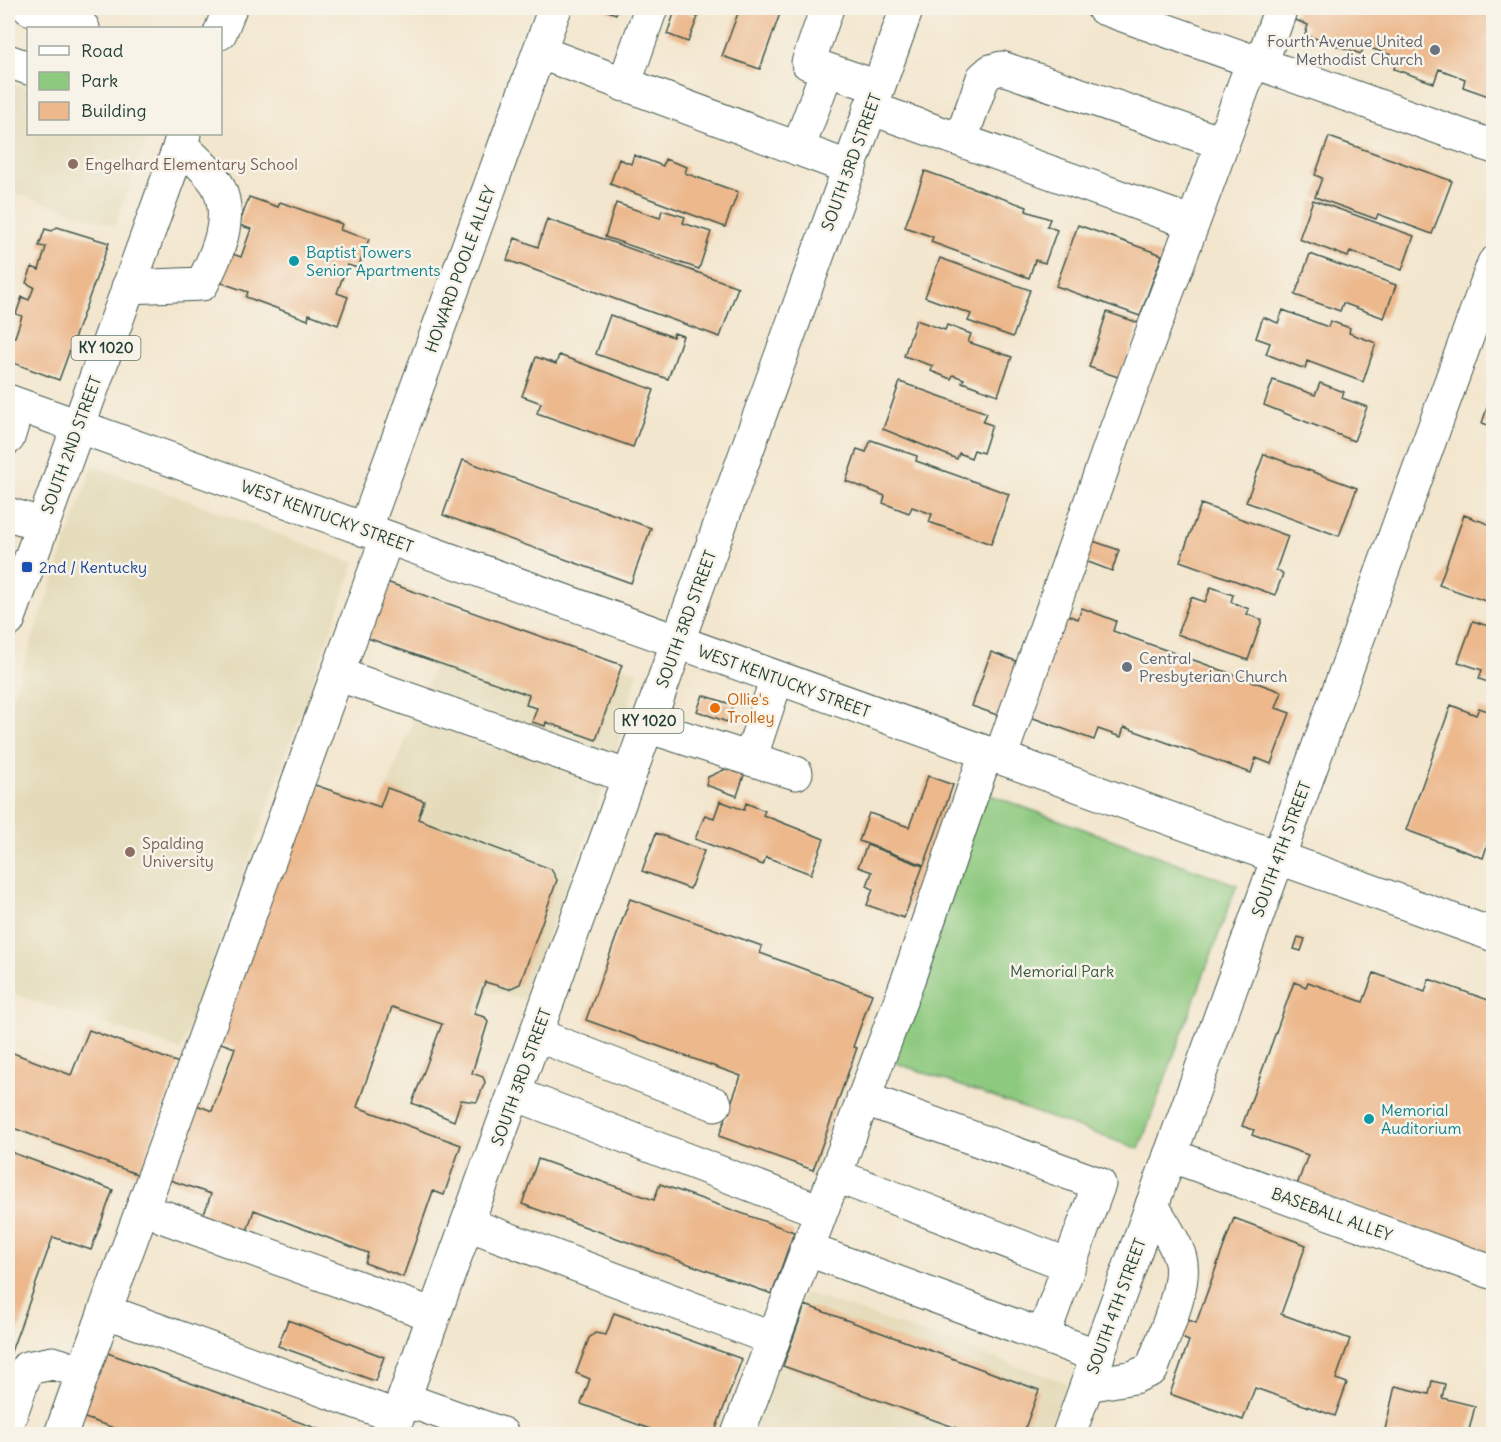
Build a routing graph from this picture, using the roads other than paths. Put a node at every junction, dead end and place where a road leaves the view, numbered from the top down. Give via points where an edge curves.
1 (29, 8) edge
2 (230, 8) edge
3 (555, 8) edge
4 (651, 8) edge
5 (827, 8) edge
6 (1103, 8) edge
7 (1281, 8) edge
8 (903, 9) edge
9 (80, 27) edge
10 (222, 28) edge
11 (539, 52) junction
12 (8, 61) edge
13 (1257, 62) junction
14 (27, 68) edge
15 (827, 70) junction
16 (624, 85) junction
17 (874, 98) junction
18 (182, 139) edge
19 (961, 139) junction
20 (1222, 143) junction
21 (1494, 147) edge
22 (798, 149) junction
23 (850, 168) junction
24 (1193, 223) junction
25 (1494, 263) edge
26 (128, 287) junction
27 (13, 403) edge
28 (78, 425) junction
29 (8, 438) edge
30 (8, 514) edge
31 (41, 524) junction
32 (376, 534) junction
33 (8, 621) edge
34 (677, 642) junction
35 (337, 674) junction
36 (777, 678) junction
37 (647, 726) junction
38 (993, 756) junction
39 (750, 759) junction
40 (796, 773) dead end
41 (629, 777) junction
42 (1278, 858) junction
43 (1494, 935) edge
44 (537, 1035) junction
45 (515, 1094) junction
46 (863, 1098) junction
47 (715, 1104) dead end
48 (1170, 1155) junction
49 (834, 1175) junction
50 (1152, 1205) junction
51 (820, 1211) junction
52 (164, 1217) dead end
53 (468, 1224) junction
54 (806, 1248) junction
55 (1070, 1264) junction
56 (1494, 1273) edge
57 (105, 1311) junction
58 (435, 1315) junction
59 (1043, 1336) junction
60 (773, 1339) junction
61 (1092, 1371) junction
62 (83, 1372) junction
63 (398, 1417) edge
64 (8, 1422) edge
65 (66, 1433) edge
66 (502, 1434) edge
67 (738, 1434) edge
68 (1069, 1434) edge

1 - 9 main road
2 - 10 main road
3 - 11 main road, HOWARD POOLE ALLEY
4 - 16 main road
5 - 15 main road via 808,63
6 - 13 main road
7 - 13 main road
8 - 17 main road, SOUTH 3RD STREET / KY 1020
11 - 16 main road
11 - 32 main road, HOWARD POOLE ALLEY
12 - 14 main road
13 - 20 main road
13 - 21 main road
15 - 17 main road
15 - 22 main road
16 - 22 main road
17 - 19 main road
17 - 23 main road, SOUTH 3RD STREET / KY 1020
18 - 26 main road, SOUTH 2ND STREET / KY 1020
18 - 26 main road via 217,184 223,201 224,228 213,263 202,284
19 - 20 main road via 983,78 1002,68
19 - 24 main road
20 - 24 main road
22 - 23 main road
23 - 34 main road, SOUTH 3RD STREET / KY 1020
24 - 38 main road
25 - 42 main road, SOUTH 4TH STREET
26 - 28 main road, SOUTH 2ND STREET / KY 1020
27 - 28 main road, WEST KENTUCKY STREET
27 - 29 main road
28 - 31 main road, SOUTH 2ND STREET / KY 1020
28 - 32 main road, WEST KENTUCKY STREET
30 - 31 main road
31 - 33 main road, SOUTH 2ND STREET / KY 1020
32 - 34 main road, WEST KENTUCKY STREET
32 - 35 main road, HOWARD POOLE ALLEY
34 - 36 main road, WEST KENTUCKY STREET
34 - 37 main road, SOUTH 3RD STREET / KY 1020
35 - 41 main road
35 - 57 main road, HOWARD POOLE ALLEY
36 - 38 main road, WEST KENTUCKY STREET
36 - 39 main road
37 - 39 main road
37 - 41 main road, SOUTH 3RD STREET / KY 1020
38 - 42 main road, WEST KENTUCKY STREET
38 - 46 main road
39 - 40 main road
41 - 44 main road, SOUTH 3RD STREET / KY 1020
42 - 43 main road, WEST KENTUCKY STREET
42 - 48 main road, SOUTH 4TH STREET
44 - 45 main road, SOUTH 3RD STREET / KY 1020
44 - 47 main road
45 - 51 main road
45 - 53 main road, SOUTH 3RD STREET / KY 1020
46 - 49 main road
46 - 55 main road via 1099,1184
48 - 50 main road, SOUTH 4TH STREET
48 - 56 main road, BASEBALL ALLEY
49 - 51 main road
49 - 55 main road
50 - 61 main road, SOUTH 4TH STREET
50 - 61 main road via 1180,1256 1182,1277 1152,1369 1134,1377
51 - 54 main road
52 - 58 main road
53 - 58 main road, SOUTH 3RD STREET / KY 1020
53 - 60 main road
54 - 59 main road
54 - 60 main road
55 - 59 main road
57 - 62 main road, HOWARD POOLE ALLEY
57 - 63 main road
58 - 63 main road, SOUTH 3RD STREET / KY 1020
59 - 61 main road
60 - 67 main road
61 - 68 main road, SOUTH 4TH STREET
62 - 64 main road via 53,1363 27,1368
62 - 65 main road, HOWARD POOLE ALLEY
63 - 66 main road

